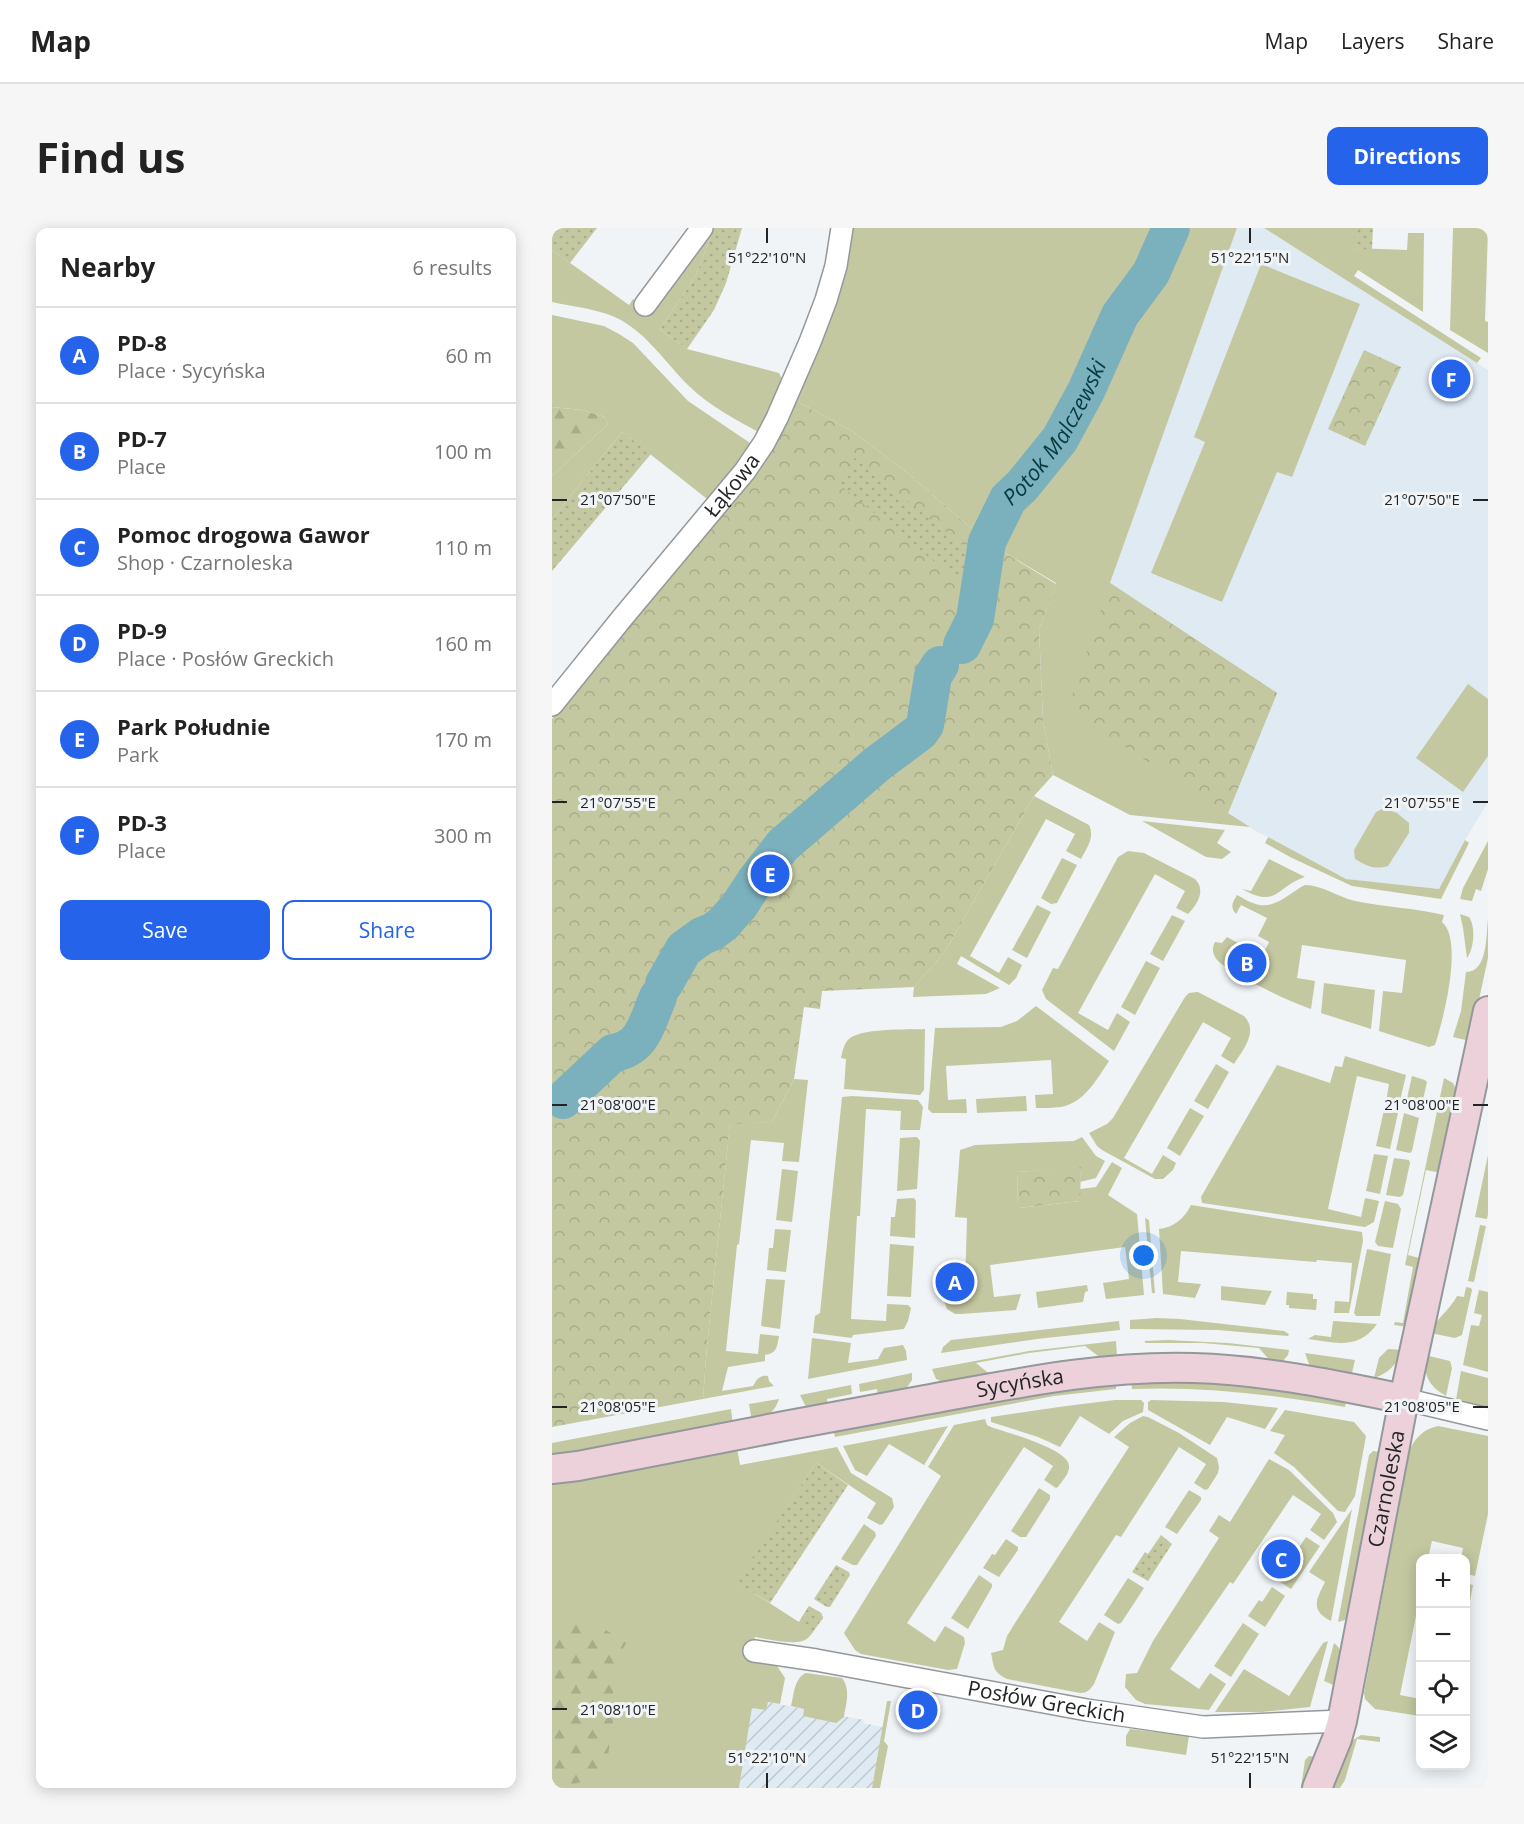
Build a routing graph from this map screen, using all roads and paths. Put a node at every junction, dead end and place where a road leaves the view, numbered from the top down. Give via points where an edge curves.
1 (702, 228) edge
2 (842, 228) edge
3 (645, 305) dead end
4 (552, 705) edge
5 (1488, 1011) edge
6 (1404, 1399) junction
7 (1488, 1419) edge
8 (552, 1469) edge
9 (754, 1651) dead end
10 (1342, 1721) junction
11 (1317, 1788) edge

1 - 3 street
2 - 4 street, Łąkowa via 836,266 822,311 764,443 727,495
5 - 6 street, Czarnoleska
6 - 7 street, Sycyńska
6 - 8 street, Sycyńska via 1230,1370 1172,1368 1073,1374
6 - 10 street, Czarnoleska
9 - 10 street, Posłów Greckich via 1203,1727
10 - 11 street, Czarnoleska

